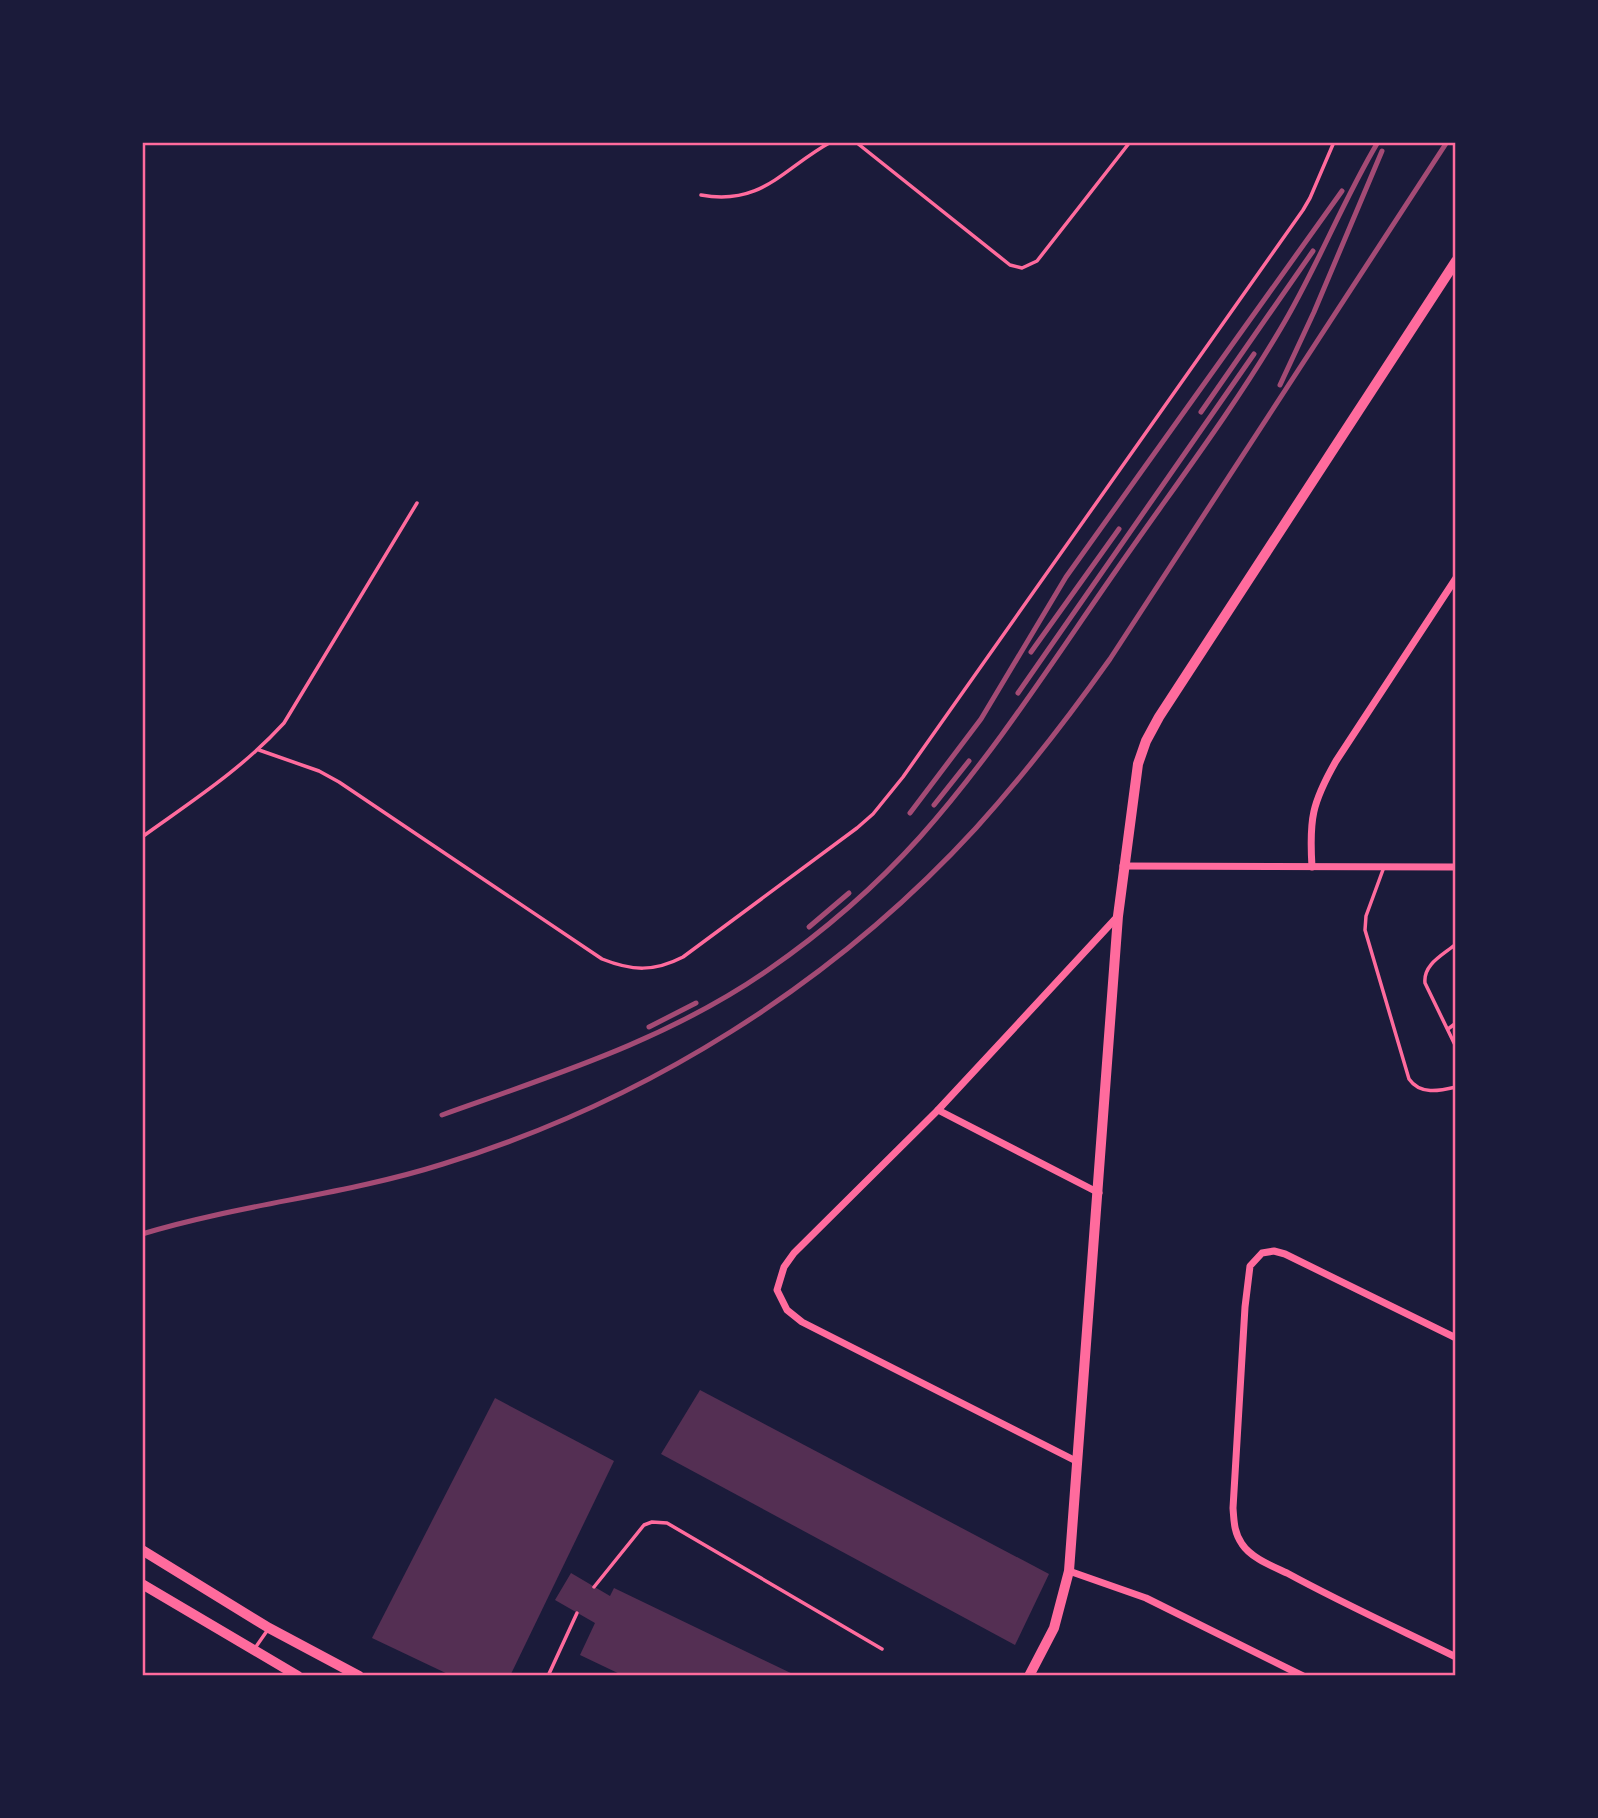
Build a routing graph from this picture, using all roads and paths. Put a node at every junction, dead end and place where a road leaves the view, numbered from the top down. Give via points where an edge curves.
1 (831, 142) edge
2 (853, 142) edge
3 (1130, 142) edge
4 (1334, 142) edge
5 (701, 195) dead end
6 (1456, 261) edge
7 (417, 503) dead end
8 (1456, 578) edge
9 (259, 750) junction
10 (142, 837) edge
11 (1123, 866) junction
12 (1312, 867) junction
13 (1384, 867) junction
14 (1456, 867) edge
15 (1118, 916) junction
16 (1456, 944) edge
17 (1456, 1023) edge
18 (1448, 1029) junction
19 (1456, 1047) edge
20 (1456, 1087) edge
21 (938, 1111) junction
22 (1099, 1193) junction
23 (1456, 1338) edge
24 (1076, 1461) junction
25 (142, 1550) edge
26 (1069, 1571) junction
27 (142, 1584) edge
28 (594, 1587) dead end
29 (577, 1612) dead end
30 (269, 1628) junction
31 (882, 1649) dead end
32 (254, 1650) junction
33 (1456, 1657) edge
34 (298, 1676) edge
35 (359, 1676) edge
36 (548, 1676) edge
37 (1029, 1676) edge
38 (1303, 1676) edge

1 - 5 lane via 761,189 743,196
2 - 3 lane via 1010,265 1022,268 1037,261
4 - 9 lane via 1303,209 903,778 858,828 683,957 644,970 602,959 339,782
6 - 11 street via 1159,717 1138,764
7 - 9 lane via 284,723
8 - 12 street via 1318,793 1311,824
9 - 10 lane
11 - 12 street
11 - 15 street
12 - 13 street
13 - 14 street
13 - 20 lane via 1365,930 1409,1079 1420,1089
15 - 21 street
15 - 22 street
16 - 18 lane via 1428,966 1425,976
17 - 18 lane
18 - 19 lane
21 - 22 street
21 - 24 street via 794,1253 779,1280 781,1301 793,1317 811,1327
22 - 24 street
23 - 33 street via 1285,1254 1262,1253 1250,1266 1245,1307 1233,1508 1238,1538 1256,1557
24 - 26 street
25 - 30 main road
26 - 37 street via 1054,1628
26 - 38 street via 1146,1598
27 - 32 main road
28 - 31 lane via 644,1525 667,1523
29 - 36 lane
30 - 32 lane
30 - 35 main road
32 - 34 main road

